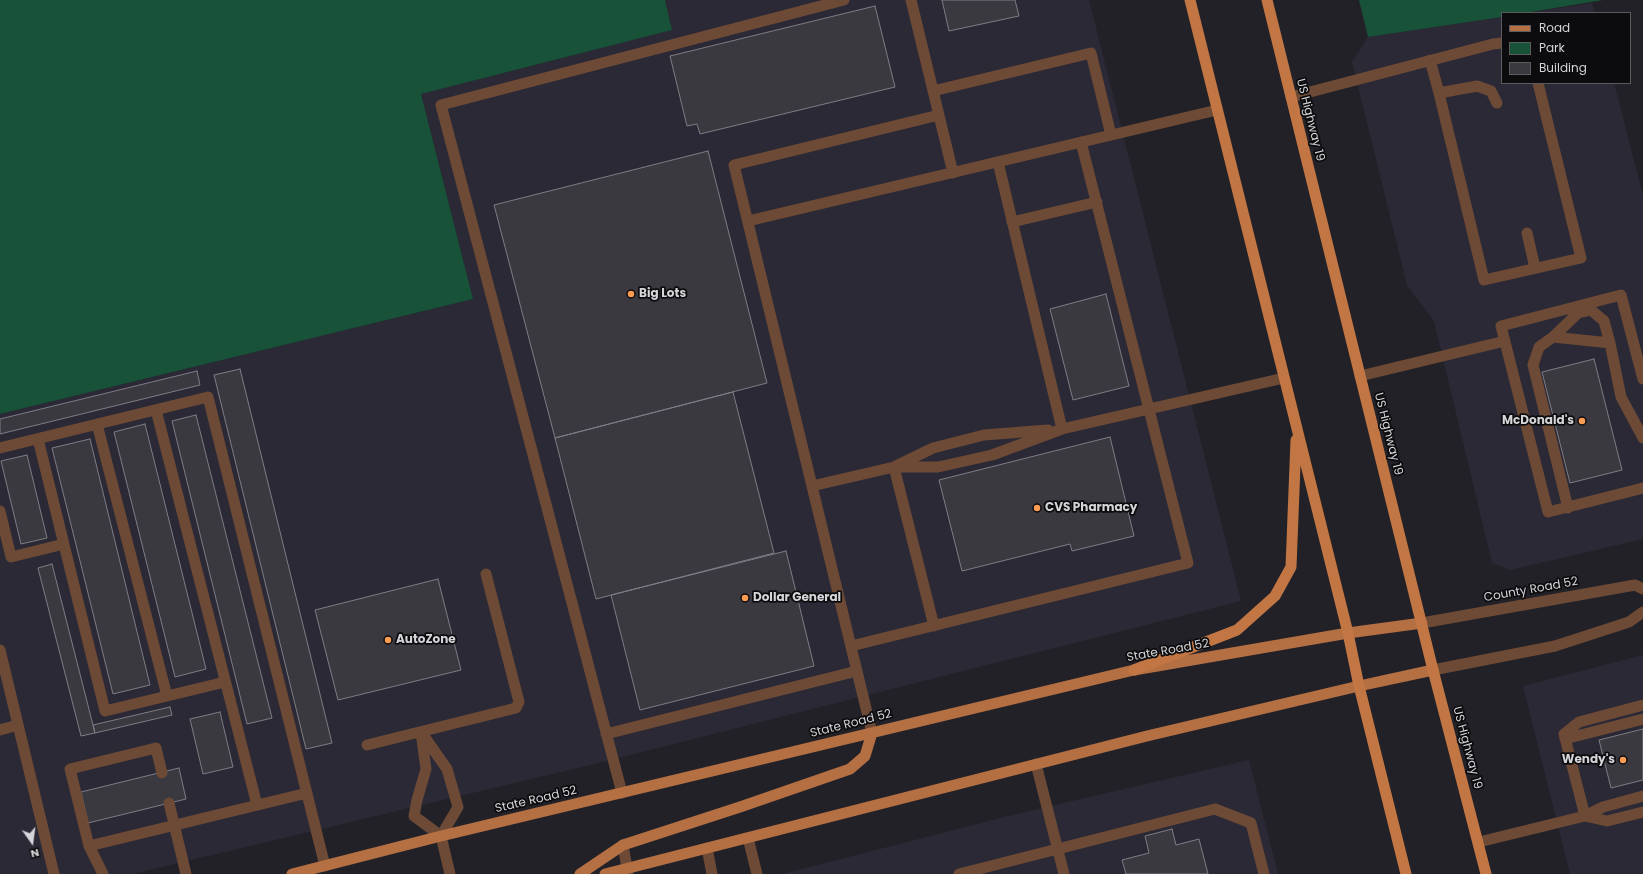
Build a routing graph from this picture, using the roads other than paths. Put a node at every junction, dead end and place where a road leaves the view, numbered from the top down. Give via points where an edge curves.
1 (844, 0) edge
2 (911, 0) edge
3 (1190, 0) edge
4 (1267, 0) edge
5 (1501, 44) edge
6 (1430, 60) junction
7 (1538, 84) edge
8 (933, 91) junction
9 (1439, 93) junction
10 (1291, 97) junction
11 (1497, 103) dead end
12 (1217, 110) junction
13 (939, 115) junction
14 (1111, 135) junction
15 (1081, 142) junction
16 (998, 162) junction
17 (953, 173) junction
18 (1097, 202) junction
19 (748, 221) junction
20 (1012, 222) junction
21 (1527, 233) dead end
22 (1535, 268) junction
23 (1553, 337) junction
24 (1505, 341) junction
25 (1610, 343) junction
26 (1360, 376) junction
27 (1284, 378) junction
28 (1643, 379) edge
29 (1150, 409) junction
30 (156, 410) junction
31 (97, 424) junction
32 (1297, 427) junction
33 (1062, 429) junction
34 (1643, 438) edge
35 (38, 439) junction
36 (0, 448) edge
37 (894, 468) junction
38 (812, 486) junction
39 (1643, 488) edge
40 (1568, 508) junction
41 (0, 511) edge
42 (64, 544) junction
43 (486, 574) dead end
44 (1643, 589) edge
45 (1643, 612) edge
46 (1422, 623) junction
47 (934, 626) junction
48 (1348, 633) junction
49 (851, 646) junction
50 (0, 650) edge
51 (1134, 670) junction
52 (1433, 670) junction
53 (857, 671) junction
54 (225, 682) junction
55 (1359, 686) junction
56 (167, 696) junction
57 (1643, 705) edge
58 (1643, 719) edge
59 (18, 725) junction
60 (0, 730) edge
61 (421, 732) junction
62 (872, 733) junction
63 (606, 734) junction
64 (1565, 739) junction
65 (367, 745) dead end
66 (1036, 764) junction
67 (162, 773) dead end
68 (307, 793) junction
69 (622, 793) junction
70 (1643, 796) edge
71 (169, 803) dead end
72 (257, 805) junction
73 (1643, 812) edge
74 (1585, 816) junction
75 (174, 825) junction
76 (441, 836) junction
77 (748, 838) junction
78 (1479, 842) junction
79 (623, 845) junction
80 (89, 846) junction
81 (707, 848) junction
82 (1058, 850) junction
83 (325, 866) junction
84 (628, 871) edge
85 (54, 874) edge
86 (103, 874) edge
87 (186, 874) edge
88 (292, 874) edge
89 (450, 874) edge
90 (580, 874) edge
91 (605, 874) edge
92 (712, 874) edge
93 (757, 874) edge
94 (958, 874) edge
95 (1064, 874) edge
96 (1264, 874) edge
97 (1406, 874) edge
98 (1486, 874) edge

1 - 63 street via 441,106
2 - 8 street
3 - 12 highway
4 - 10 highway, US Highway 19
5 - 6 street
6 - 9 street
6 - 10 street
7 - 22 street via 1581,258
8 - 13 street
8 - 14 street via 1091,53
9 - 11 street via 1477,86 1491,90
9 - 22 street via 1484,280
10 - 26 highway, US Highway 19
12 - 14 street
12 - 27 highway
13 - 17 street
13 - 19 street via 734,165
14 - 15 street
15 - 16 street
15 - 18 street
16 - 17 street
16 - 20 street
17 - 19 street
18 - 20 street
18 - 29 street
19 - 38 street
20 - 33 street
21 - 22 street
23 - 25 street
23 - 25 street via 1578,313 1591,310 1604,321
23 - 40 street via 1539,347 1533,365
24 - 26 street
24 - 28 street via 1501,326 1622,295
24 - 40 street via 1548,512
25 - 34 street via 1622,397
26 - 46 highway, US Highway 19
27 - 29 street
27 - 32 highway
29 - 33 street
29 - 47 street via 1188,563
30 - 31 street
30 - 54 street
30 - 68 street via 208,396
31 - 35 street
31 - 56 street
32 - 48 highway
32 - 51 highway via 1291,567 1275,596 1237,630
33 - 37 street via 992,455 938,467
33 - 37 street via 984,435 933,448
35 - 36 street
35 - 42 street
37 - 38 street
37 - 47 street
38 - 49 street
39 - 40 street
41 - 42 street via 11,557
42 - 56 street via 105,711
43 - 61 street via 519,702 516,708
44 - 46 street, County Road 52 via 1635,585
45 - 52 street via 1629,622 1555,646
46 - 48 main road, State Road 52
46 - 52 highway, US Highway 19
47 - 49 street
48 - 51 main road, State Road 52
48 - 55 highway
49 - 53 street
50 - 59 street
51 - 62 main road, State Road 52
52 - 55 main road
52 - 78 highway, US Highway 19
53 - 62 street
53 - 63 street
54 - 56 street
54 - 72 street
55 - 66 main road
55 - 97 highway
57 - 64 street via 1579,722 1564,734
58 - 64 street
59 - 60 street
59 - 85 street
61 - 65 street
61 - 76 street via 447,769 458,807
61 - 76 street via 426,769 414,816
62 - 69 main road, State Road 52
62 - 79 main road via 865,756 850,769
63 - 69 street
64 - 74 street
66 - 77 main road
66 - 82 street
67 - 80 street via 156,748 70,769
68 - 72 street
68 - 83 street
69 - 76 main road, State Road 52
70 - 74 street via 1603,807
71 - 75 street
72 - 75 street
73 - 74 street via 1607,821
74 - 78 street
75 - 80 street
75 - 87 street
76 - 83 main road, State Road 52
76 - 89 street
77 - 81 main road
77 - 93 street
78 - 98 highway, US Highway 19
79 - 84 street
79 - 90 main road
80 - 86 street
81 - 84 main road
81 - 92 street
82 - 94 street
82 - 95 street
82 - 96 street via 1215,809 1251,823
83 - 88 main road, State Road 52
84 - 91 main road

